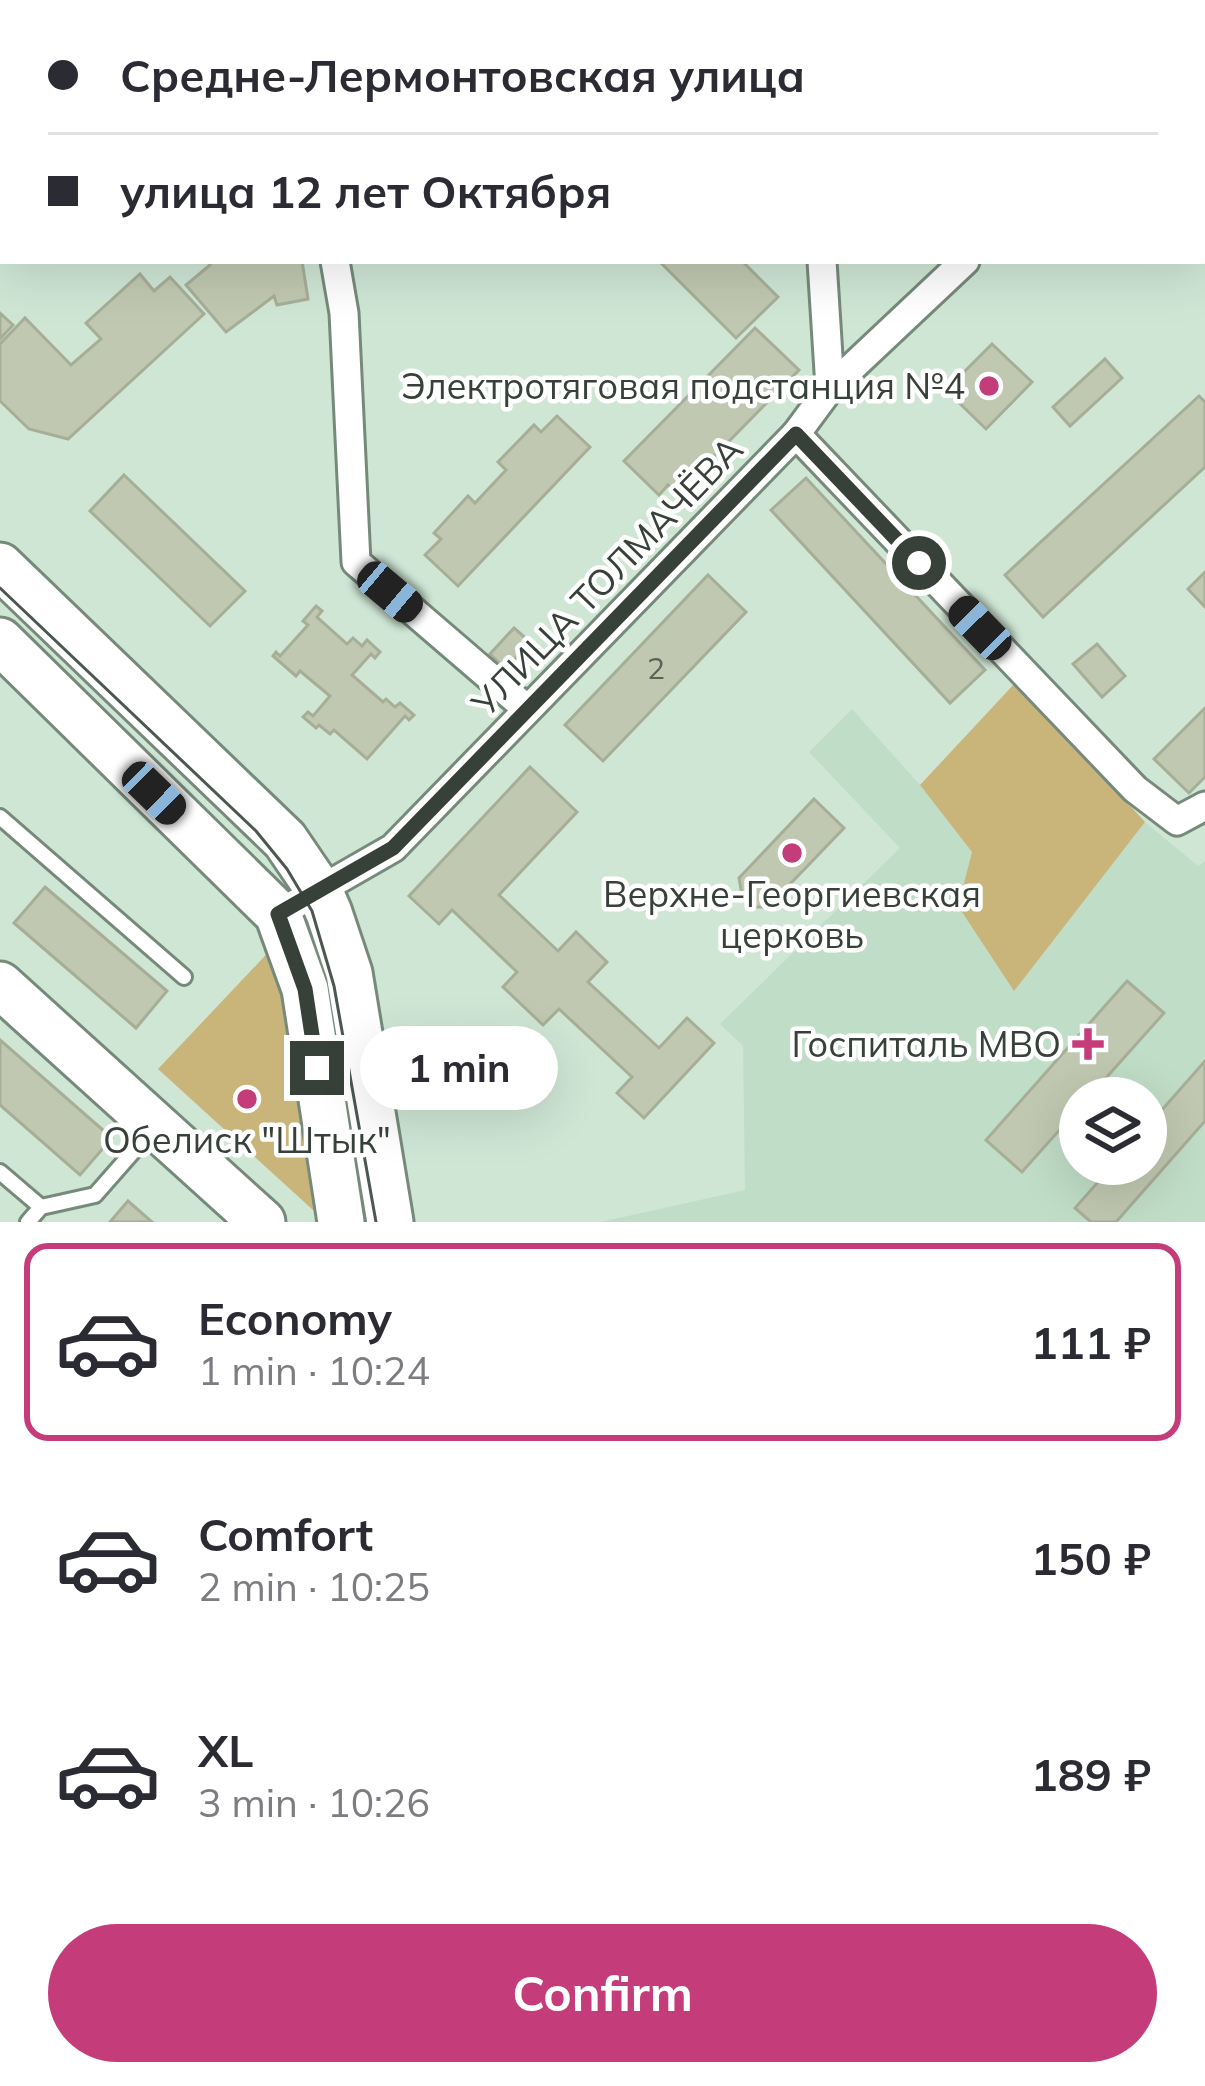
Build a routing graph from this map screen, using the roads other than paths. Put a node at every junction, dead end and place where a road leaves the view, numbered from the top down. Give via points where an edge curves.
1 (336, 264) edge
2 (821, 264) edge
3 (962, 264) edge
4 (830, 388) junction
5 (796, 434) junction
6 (0, 566) edge
7 (0, 641) edge
8 (526, 709) junction
9 (1205, 806) edge
10 (0, 817) edge
11 (319, 890) junction
12 (278, 914) junction
13 (184, 976) dead end
14 (0, 985) edge
15 (156, 1126) junction
16 (0, 1172) edge
17 (41, 1208) junction
18 (28, 1222) edge
19 (262, 1222) edge
20 (341, 1222) edge
21 (389, 1222) edge

1 - 8 street via 356,562
2 - 4 street
3 - 4 street, УЛИЦА ТОЛМАЧЁВА
4 - 5 street, УЛИЦА ТОЛМАЧЁВА
5 - 8 street, УЛИЦА ТОЛМАЧЁВА
5 - 9 street via 1135,789 1177,821
6 - 11 main road via 285,839
7 - 12 main road
8 - 11 street, УЛИЦА ТОЛМАЧЁВА via 393,848
10 - 13 lane
11 - 12 street, УЛИЦА ТОЛМАЧЁВА
11 - 21 main road via 349,974
12 - 20 main road via 305,989
14 - 15 main road
15 - 17 lane via 94,1195
15 - 19 main road
16 - 17 lane
17 - 18 lane

